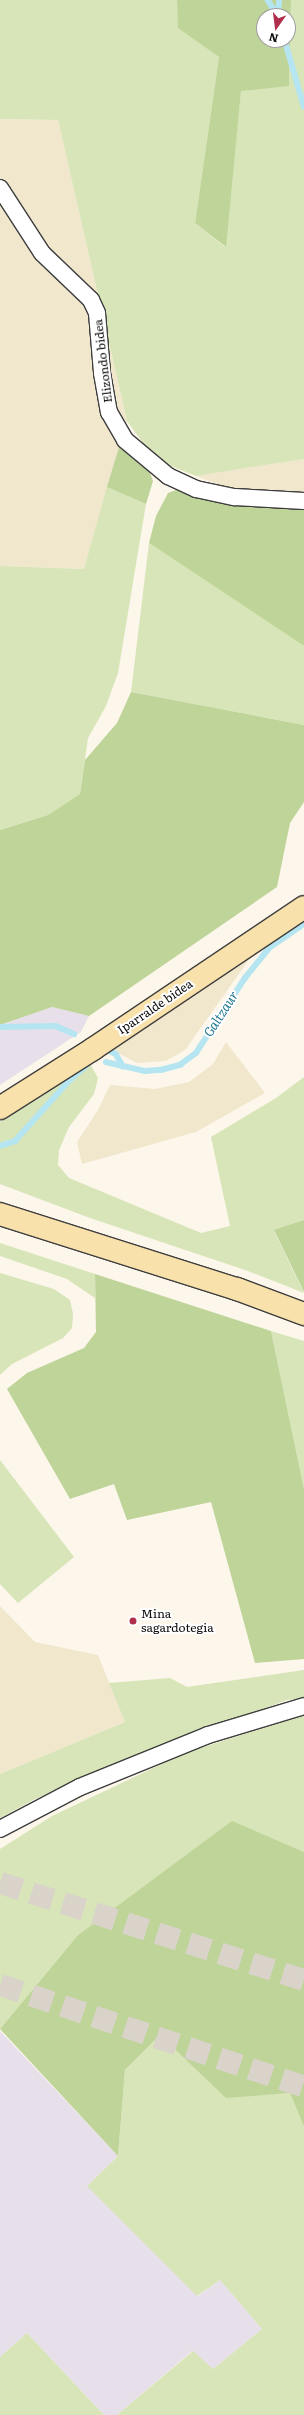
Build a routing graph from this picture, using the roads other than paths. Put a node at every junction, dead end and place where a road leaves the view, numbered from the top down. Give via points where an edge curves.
1 (0, 188) edge
2 (304, 501) edge
3 (304, 907) edge
4 (2, 1106) edge
5 (0, 1203) edge
6 (0, 1214) edge
7 (33, 1224) junction
8 (0, 1227) edge
9 (195, 1276) junction
10 (304, 1314) edge
11 (304, 1706) edge
12 (0, 1829) edge

1 - 2 street, Elizondo bidea via 42,253 91,300 97,313 102,374 109,412 125,440 168,476 196,489 235,497
3 - 4 street, Iparralde bidea via 93,1049
5 - 7 street
6 - 7 street
7 - 9 street
8 - 9 street via 144,1267
9 - 10 street
11 - 12 street via 208,1735 80,1787

